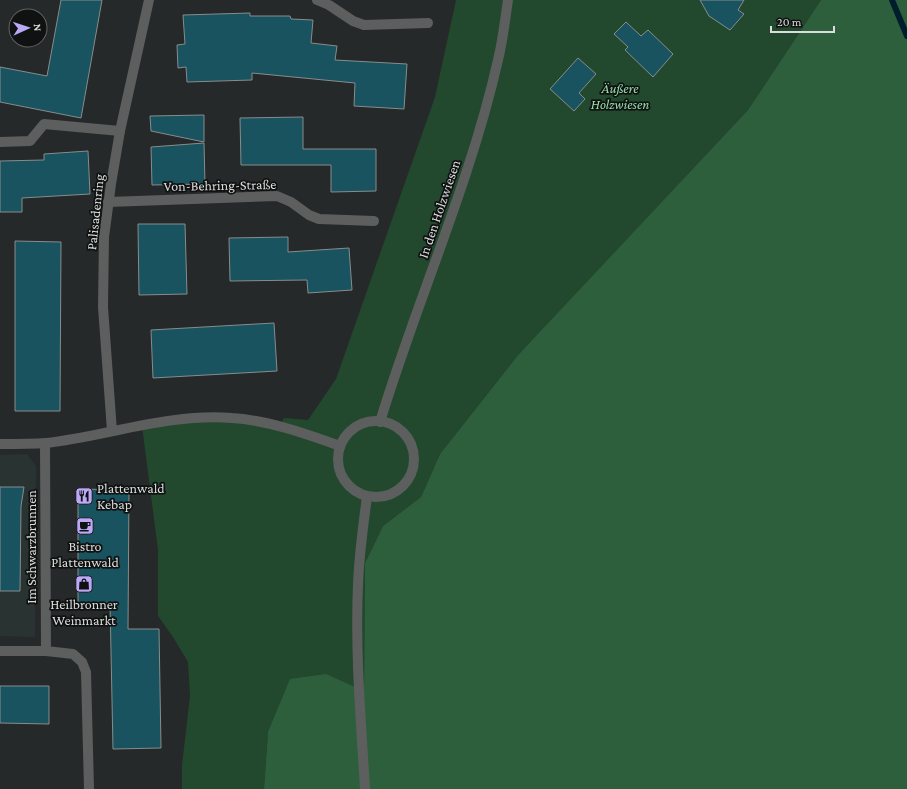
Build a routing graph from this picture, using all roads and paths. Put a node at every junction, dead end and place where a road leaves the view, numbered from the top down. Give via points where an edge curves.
1 (149, 0) edge
2 (317, 0) edge
3 (508, 0) edge
4 (428, 23) dead end
5 (120, 131) junction
6 (0, 142) edge
7 (108, 202) junction
8 (374, 221) dead end
9 (380, 422) junction
10 (112, 431) junction
11 (45, 443) junction
12 (0, 444) edge
13 (340, 446) junction
14 (367, 497) junction
15 (0, 651) edge
16 (46, 651) junction
17 (89, 789) edge
18 (365, 789) edge

1 - 5 street, Palisadenring
2 - 4 street via 353,22 364,25
3 - 9 street, In den Holzwiesen via 498,59 475,146
5 - 6 street via 44,124 30,141
5 - 7 street, Palisadenring
7 - 8 street, Von-Behring-Straße via 277,196 319,219
7 - 10 street, Palisadenring via 104,237 103,307
9 - 13 street via 367,422 354,428
9 - 14 street via 397,427 411,442 414,451 413,470 408,482 395,493 380,498
10 - 11 street
10 - 13 street via 204,417 233,418 306,434
11 - 12 street
11 - 16 street, Im Schwarzbrunnen
13 - 14 street via 340,472 346,483
14 - 18 street via 358,585 358,661
15 - 16 street
16 - 17 street via 73,654 82,662 86,672

